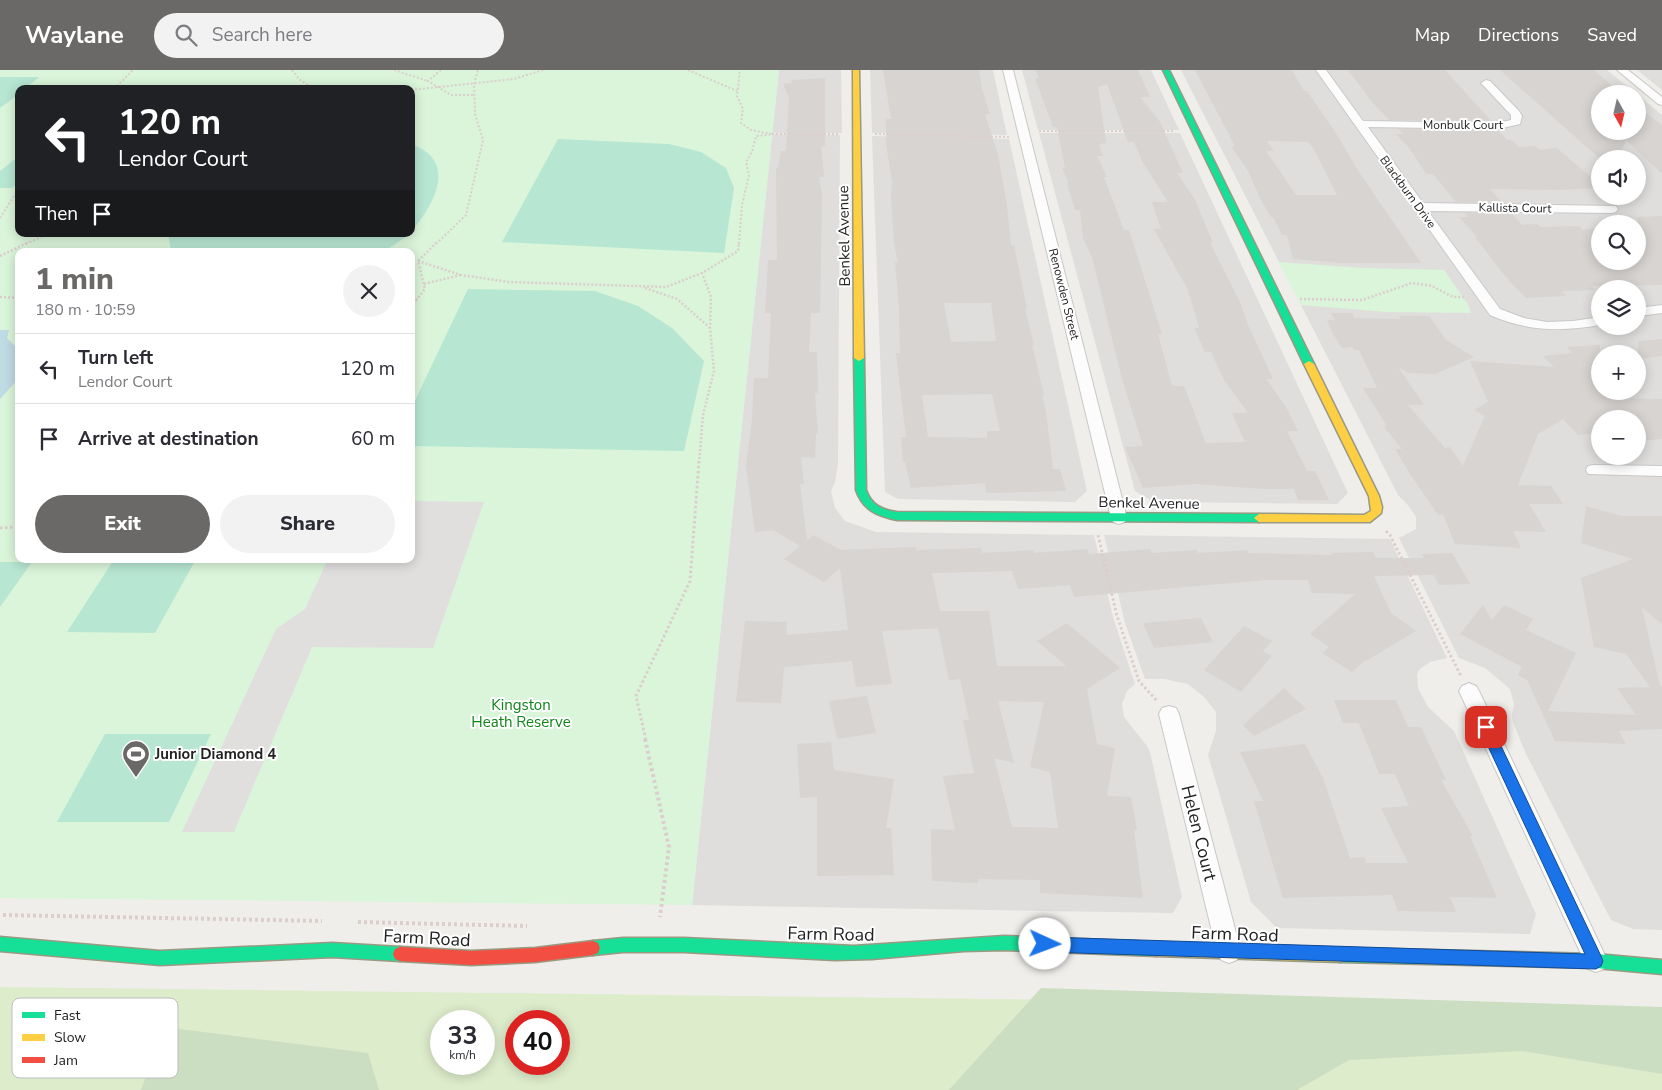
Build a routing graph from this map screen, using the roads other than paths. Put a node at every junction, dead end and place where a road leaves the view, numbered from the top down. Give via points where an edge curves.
1 (856, 70) edge
2 (1008, 70) edge
3 (1166, 70) edge
4 (1321, 70) edge
5 (1622, 70) edge
6 (1486, 83) dead end
7 (1662, 102) edge
8 (1359, 124) junction
9 (1419, 207) junction
10 (1612, 209) dead end
11 (1662, 308) edge
12 (1646, 311) edge
13 (1591, 322) edge
14 (1594, 470) dead end
15 (1662, 471) edge
16 (1119, 518) junction
17 (1469, 691) road end
18 (1169, 714) road end
19 (0, 944) edge
20 (1229, 952) junction
21 (1596, 961) junction
22 (1662, 967) edge

1 - 16 street, Benkel Avenue via 861,490 865,502 871,509 898,516
2 - 16 street, Renowden Street
3 - 16 street, Benkel Avenue via 1374,496 1377,508 1372,516 1357,520
4 - 8 street, Blackburn Drive
5 - 7 street
6 - 8 street, Monbulk Court via 1515,113 1516,122 1498,126
8 - 9 street, Blackburn Drive
9 - 10 street, Kallista Court
9 - 13 street, Blackburn Drive via 1495,312 1529,325 1558,327
11 - 12 street
14 - 15 street
17 - 21 street
18 - 20 street, Helen Court
19 - 20 street, Farm Road via 160,958 332,950 471,958 657,943 836,953 888,952 981,943
20 - 21 street, Farm Road
21 - 22 street, Farm Road

